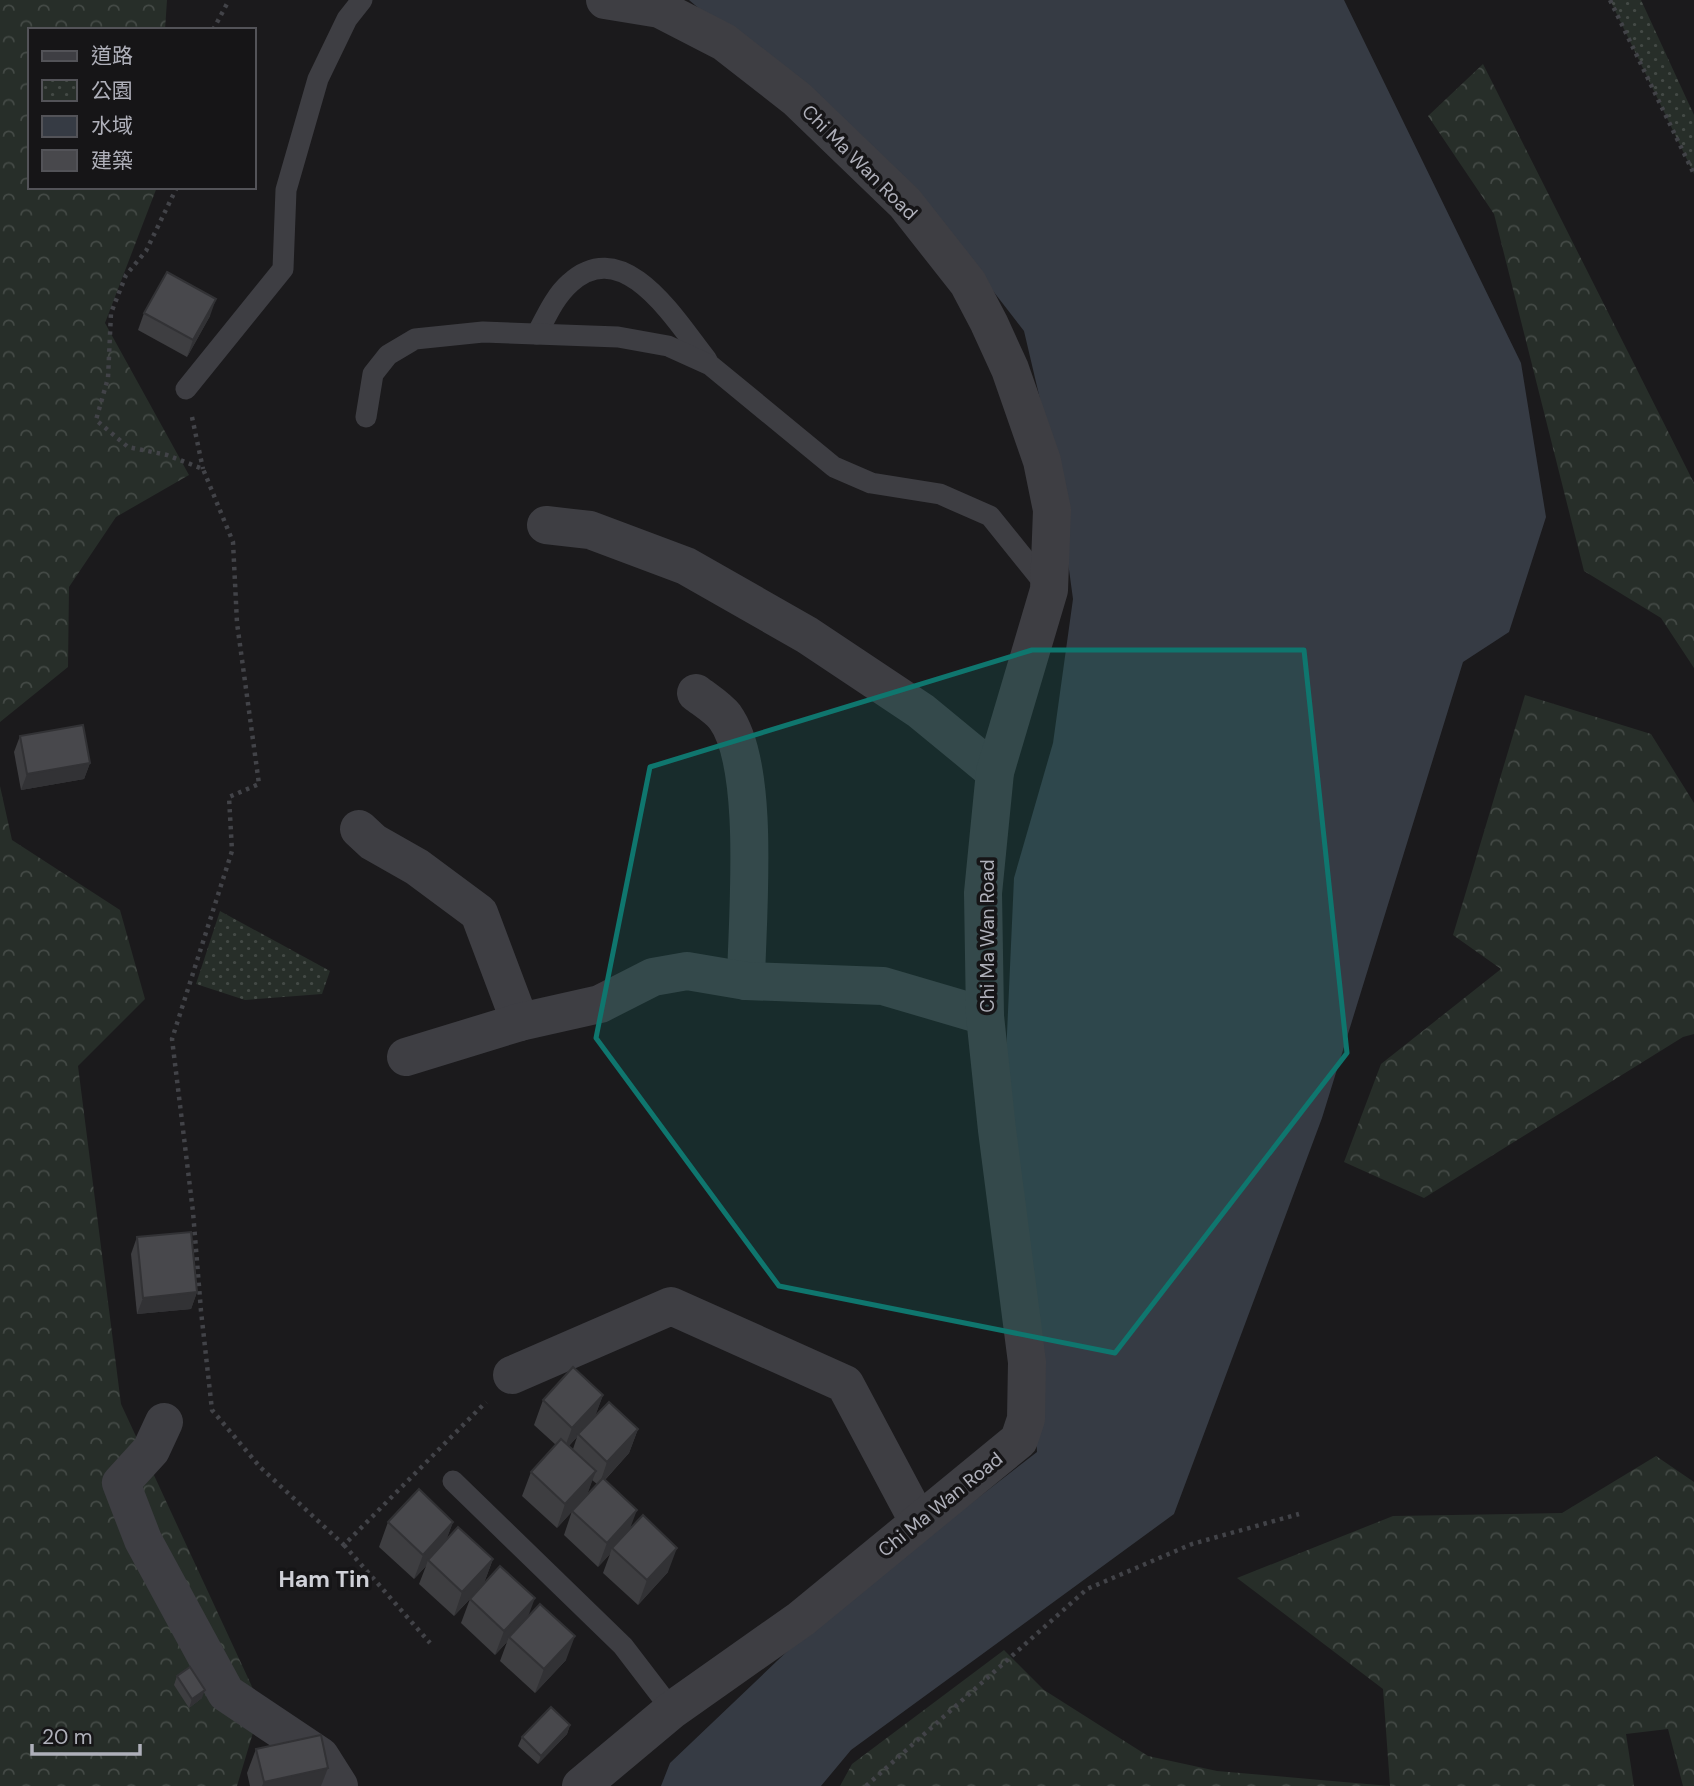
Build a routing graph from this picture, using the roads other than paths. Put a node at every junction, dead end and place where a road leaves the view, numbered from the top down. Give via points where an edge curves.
1 (362, 0) edge
2 (605, 0) edge
3 (537, 334) junction
4 (710, 365) junction
5 (186, 389) road end
6 (366, 416) dead end
7 (545, 525) dead end
8 (1049, 590) junction
9 (696, 693) dead end
10 (995, 772) junction
11 (359, 829) dead end
12 (746, 981) junction
13 (985, 1016) junction
14 (520, 1022) junction
15 (406, 1057) dead end
16 (512, 1375) road end
17 (163, 1422) dead end
18 (453, 1481) dead end
19 (918, 1521) junction
20 (672, 1710) junction
21 (339, 1786) edge
22 (581, 1786) edge

1 - 5 lane via 347,19 315,91 286,190 283,269
2 - 8 street, Chi Ma Wan Road via 660,9 735,50 797,99 905,203 968,283 1010,369 1042,461 1052,510
3 - 4 lane via 618,337 668,346
3 - 4 lane via 569,284 600,268 617,271 637,279 654,294
3 - 6 lane via 483,332 415,339 388,355 373,374
4 - 8 lane via 834,467 871,483 940,494 990,516
7 - 10 street via 590,530 685,566 807,635 921,711
8 - 10 street, Chi Ma Wan Road
9 - 12 street via 724,716 740,748 748,800
10 - 13 street, Chi Ma Wan Road via 983,893
11 - 14 street via 480,913
12 - 13 street via 883,986
12 - 14 street via 687,971 653,976 600,1004
13 - 19 street, Chi Ma Wan Road via 1027,1362 1026,1419 1019,1440
14 - 15 street
16 - 19 street via 671,1306 845,1384
17 - 21 street via 151,1450 121,1483 143,1540 226,1693 320,1756
18 - 20 lane via 623,1646
19 - 20 street, Chi Ma Wan Road via 801,1619
20 - 22 street, Chi Ma Wan Road

